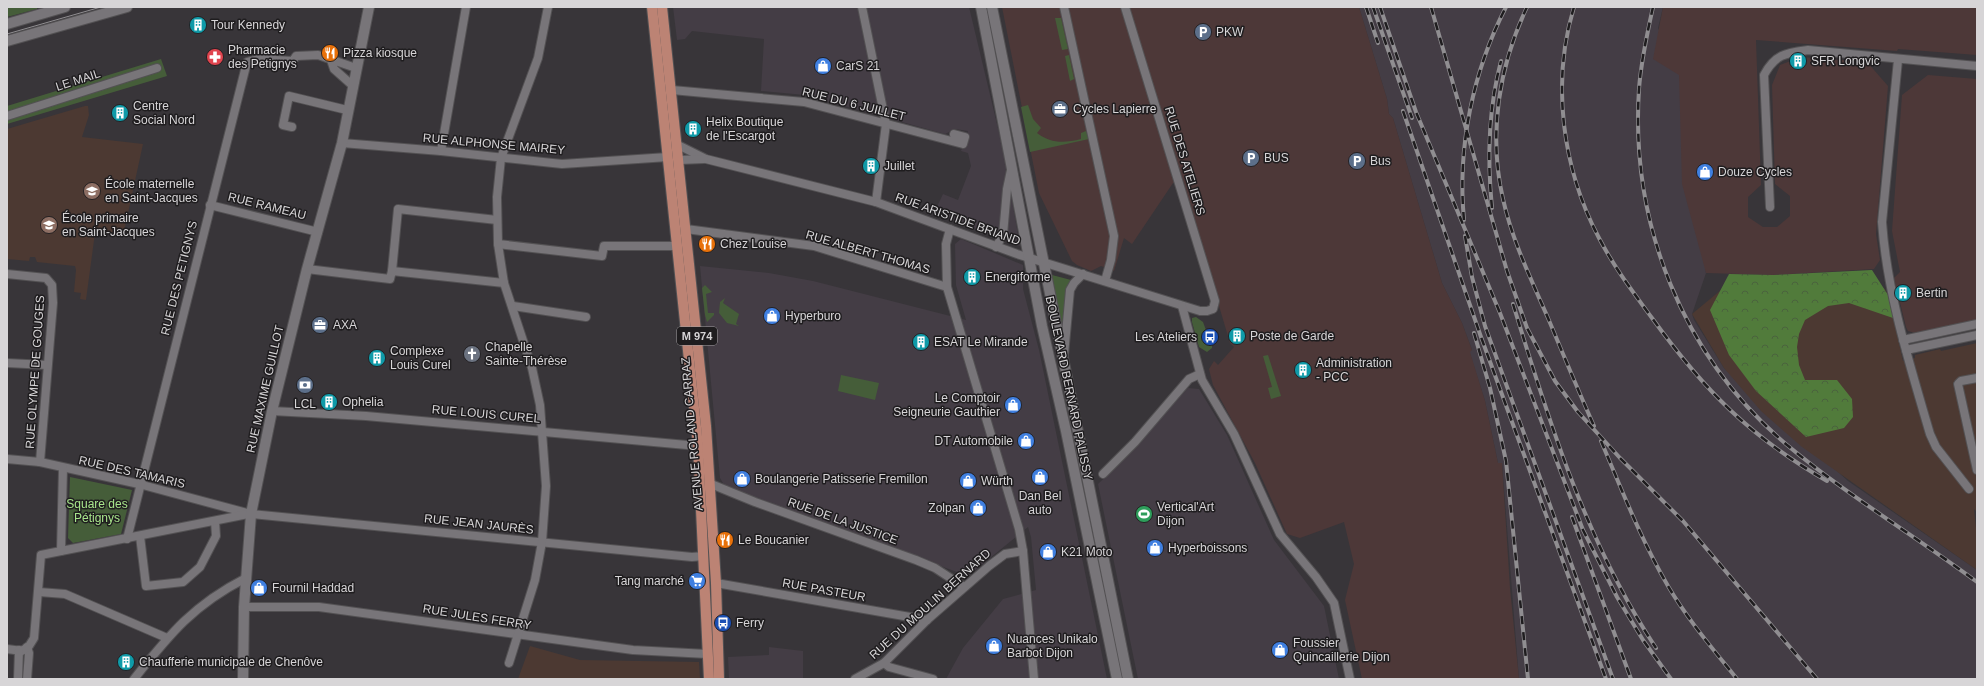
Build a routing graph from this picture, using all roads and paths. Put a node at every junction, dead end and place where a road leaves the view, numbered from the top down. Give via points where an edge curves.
1 (65, 7) edge
2 (127, 7) edge
3 (369, 7) edge
4 (466, 7) edge
5 (548, 7) edge
6 (652, 7) edge
7 (662, 7) edge
8 (666, 7) edge
9 (862, 7) edge
10 (981, 7) edge
11 (992, 7) edge
12 (1064, 7) edge
13 (1125, 7) edge
14 (7, 24) edge
15 (665, 30) junction
16 (7, 41) edge
17 (662, 45) junction
18 (331, 60) junction
19 (1898, 60) junction
20 (1977, 66) edge
21 (157, 68) dead end
22 (356, 68) junction
23 (352, 85) junction
24 (672, 90) junction
25 (347, 110) junction
26 (7, 116) edge
27 (886, 124) junction
28 (292, 127) dead end
29 (954, 134) dead end
30 (666, 137) junction
31 (342, 142) junction
32 (678, 145) junction
33 (441, 151) junction
34 (668, 157) junction
35 (501, 158) junction
36 (706, 159) junction
37 (679, 160) junction
38 (1012, 168) junction
39 (876, 202) junction
40 (210, 205) junction
41 (1770, 207) dead end
42 (497, 220) junction
43 (686, 229) junction
44 (950, 229) junction
45 (318, 232) junction
46 (498, 244) junction
47 (678, 246) junction
48 (996, 247) junction
49 (1028, 258) junction
50 (1045, 263) junction
51 (307, 268) junction
52 (392, 270) junction
53 (7, 274) edge
54 (1083, 274) junction
55 (1105, 281) junction
56 (504, 283) junction
57 (947, 287) junction
58 (513, 306) junction
59 (1182, 306) junction
60 (1200, 311) joint
61 (586, 317) dead end
62 (1977, 324) edge
63 (1977, 335) edge
64 (1903, 340) junction
65 (1906, 350) junction
66 (1063, 362) junction
67 (7, 363) edge
68 (47, 365) junction
69 (1200, 374) junction
70 (1977, 378) edge
71 (272, 411) junction
72 (543, 431) junction
73 (698, 446) junction
74 (7, 459) edge
75 (40, 462) junction
76 (63, 468) junction
77 (1977, 470) edge
78 (1103, 474) dead end
79 (139, 484) junction
80 (711, 484) junction
81 (1970, 489) dead end
82 (251, 514) junction
83 (215, 521) junction
84 (140, 536) junction
85 (127, 539) junction
86 (542, 542) junction
87 (61, 551) junction
88 (1023, 551) junction
89 (704, 556) junction
90 (246, 578) junction
91 (716, 583) junction
92 (964, 587) junction
93 (39, 592) junction
94 (244, 607) junction
95 (927, 620) junction
96 (519, 636) junction
97 (167, 638) junction
98 (7, 649) edge
99 (23, 650) junction
100 (707, 654) junction
101 (509, 663) dead end
102 (884, 663) junction
103 (18, 679) edge
104 (28, 679) edge
105 (134, 679) edge
106 (243, 679) edge
107 (709, 679) edge
108 (719, 679) edge
109 (855, 679) edge
110 (933, 679) edge
111 (1034, 679) edge
112 (1117, 679) edge
113 (1128, 679) edge
114 (1350, 679) edge

1 - 14 main road
2 - 16 main road
3 - 22 main road, RUE MAXIME GUILLOT
4 - 33 street
5 - 35 street via 538,58
6 - 17 main road, M 974
7 - 15 main road, M 974
8 - 15 main road, M 974
9 - 27 street
10 - 38 main road, BOULEVARD BERNARD PALISSY
11 - 50 main road, BOULEVARD BERNARD PALISSY
12 - 55 street via 1114,236
13 - 60 street, RUE DES ATELIERS via 1215,304 1210,310
15 - 17 main road, M 974
17 - 24 main road, AVENUE ROLAND CARRAZ / M 974
17 - 30 main road, AVENUE ROLAND CARRAZ / M 974
18 - 22 street, RUE DES PETIGNYS
18 - 23 street via 334,69
18 - 40 street, RUE DES PETIGNYS via 318,55 296,56 293,61 258,59 247,62
19 - 20 street
19 - 41 street via 1808,50 1788,53 1770,64 1764,75
19 - 64 street via 1882,222 1888,274
21 - 26 street, LE MAIL
22 - 23 main road, RUE MAXIME GUILLOT
23 - 25 main road, RUE MAXIME GUILLOT
24 - 27 street, RUE DU 6 JUILLET via 804,102
24 - 32 main road, AVENUE ROLAND CARRAZ / M 974
25 - 28 street via 289,96 283,125
25 - 31 main road, RUE MAXIME GUILLOT
27 - 29 street, RUE DU 6 JUILLET via 963,144 965,137
27 - 39 street
30 - 34 main road, AVENUE ROLAND CARRAZ / M 974
30 - 37 main road
31 - 33 street, RUE ALPHONSE MAIREY
31 - 45 main road, RUE MAXIME GUILLOT
32 - 36 street, RUE ARISTIDE BRIAND
32 - 37 main road, AVENUE ROLAND CARRAZ / M 974
33 - 35 street, RUE ALPHONSE MAIREY
34 - 35 street, RUE ALPHONSE MAIREY via 562,164
34 - 47 main road, AVENUE ROLAND CARRAZ / M 974
35 - 42 street
36 - 37 street, RUE ARISTIDE BRIAND
36 - 39 street, RUE ARISTIDE BRIAND
37 - 43 main road, AVENUE ROLAND CARRAZ / M 974
38 - 48 street via 1007,189 1003,235
38 - 49 main road, BOULEVARD BERNARD PALISSY
39 - 44 street, RUE ARISTIDE BRIAND
40 - 45 street, RUE RAMEAU
40 - 79 street, RUE DES PETIGNYS
42 - 46 street
42 - 52 street via 398,209
43 - 57 street, RUE ALBERT THOMAS via 814,246
43 - 80 main road, AVENUE ROLAND CARRAZ / M 974
44 - 48 street, RUE ARISTIDE BRIAND
44 - 57 street via 946,244
45 - 51 main road, RUE MAXIME GUILLOT
46 - 47 street via 602,256 604,246
46 - 56 street
47 - 73 main road, AVENUE ROLAND CARRAZ / M 974
48 - 49 street, RUE ARISTIDE BRIAND
49 - 50 street, RUE ARISTIDE BRIAND
49 - 112 main road, BOULEVARD BERNARD PALISSY
50 - 54 street, RUE ARISTIDE BRIAND
50 - 66 main road, BOULEVARD BERNARD PALISSY
51 - 52 street via 390,279
51 - 71 main road, RUE MAXIME GUILLOT
52 - 56 street
53 - 68 street, RUE OLYMPE DE GOUGES via 46,278 52,285 53,303
54 - 55 street, RUE ARISTIDE BRIAND
54 - 66 street, BOULEVARD BERNARD PALISSY via 1070,290
55 - 59 street, RUE ARISTIDE BRIAND
56 - 58 street
57 - 88 street via 998,455
58 - 61 street
58 - 72 street via 532,368
59 - 60 street, RUE ARISTIDE BRIAND
59 - 69 street
62 - 64 street
63 - 65 street
64 - 65 street
65 - 81 street via 1930,434 1936,447
66 - 113 main road, BOULEVARD BERNARD PALISSY
67 - 68 street
68 - 75 street, RUE OLYMPE DE GOUGES
69 - 78 street via 1189,379 1135,442
69 - 114 street via 1234,434 1280,534 1334,603
70 - 77 street via 1958,384
71 - 72 street, RUE LOUIS CUREL
71 - 82 main road, RUE MAXIME GUILLOT
72 - 73 street, RUE LOUIS CUREL
72 - 86 street via 546,486
73 - 89 main road, AVENUE ROLAND CARRAZ / M 974
74 - 75 street, RUE DES TAMARIS
75 - 76 street, RUE DES TAMARIS
76 - 79 street, RUE DES TAMARIS
76 - 87 street
79 - 82 street, RUE DES TAMARIS
79 - 85 street, RUE DES PETIGNYS
80 - 91 main road, AVENUE ROLAND CARRAZ / M 974
80 - 92 street, RUE DE LA JUSTICE via 916,560
82 - 83 street
82 - 86 street, RUE JEAN JAURÈS
82 - 90 main road, RUE MAXIME GUILLOT
83 - 84 street
83 - 84 street via 216,536 200,567 182,582 146,586
84 - 85 street
85 - 87 street
86 - 89 street, RUE JEAN JAURÈS via 689,557
86 - 96 street via 536,580
87 - 93 street via 41,555
88 - 92 street, RUE DU MOULIN BERNARD via 1011,552 1000,558
88 - 111 street
89 - 91 main road
89 - 100 main road, AVENUE ROLAND CARRAZ / M 974
90 - 94 main road, RUE MAXIME GUILLOT
90 - 97 street via 203,604
91 - 95 street, RUE PASTEUR
91 - 108 main road, AVENUE ROLAND CARRAZ / M 974
92 - 95 street, RUE DU MOULIN BERNARD
93 - 97 street via 64,594
93 - 99 street via 34,638
94 - 96 street, RUE JULES FERRY via 319,608
94 - 106 main road, RUE MAXIME GUILLOT
95 - 102 street, RUE DU MOULIN BERNARD
96 - 100 street, RUE JULES FERRY via 633,650
96 - 101 street
97 - 105 street
98 - 99 street
99 - 103 street
99 - 104 street via 30,653
100 - 107 main road, AVENUE ROLAND CARRAZ / M 974
102 - 109 street, RUE DU MOULIN BERNARD
102 - 110 street via 889,667

